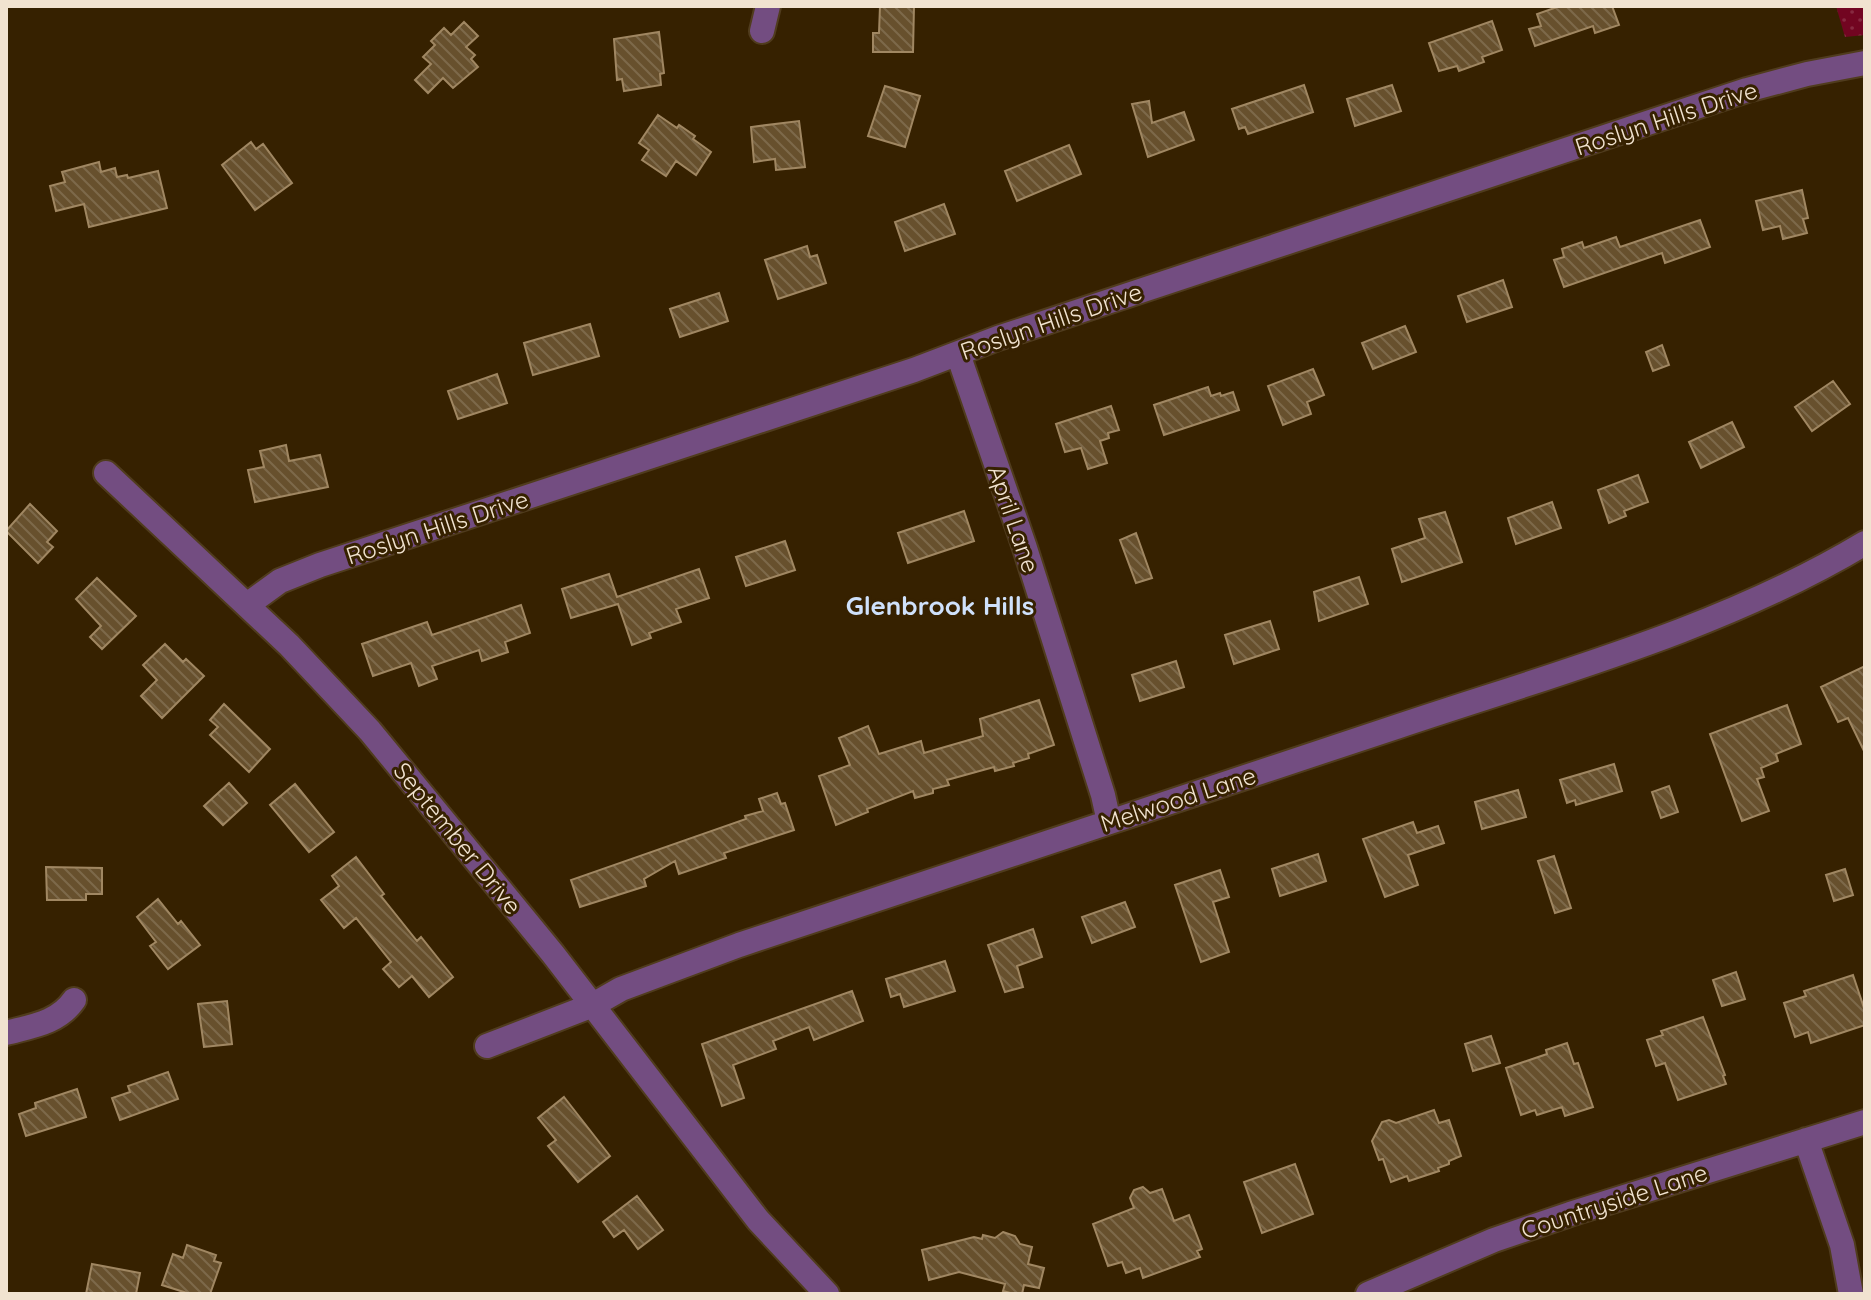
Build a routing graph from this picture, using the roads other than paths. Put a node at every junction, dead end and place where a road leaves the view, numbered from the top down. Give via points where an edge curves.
1 (768, 6) edge
2 (762, 31) dead end
3 (1865, 63) edge
4 (958, 354) junction
5 (106, 473) dead end
6 (1865, 543) edge
7 (247, 605) junction
8 (1109, 822) junction
9 (74, 1000) dead end
10 (593, 1005) junction
11 (6, 1033) edge
12 (487, 1046) dead end
13 (1865, 1122) edge
14 (1806, 1140) junction
15 (827, 1294) edge
16 (1368, 1294) edge
17 (1851, 1294) edge

1 - 2 street
3 - 4 street, Roslyn Hills Drive via 1747,90
4 - 7 street, Roslyn Hills Drive via 320,565 280,581
4 - 8 street, April Lane via 1025,548
5 - 7 street, September Drive
6 - 8 street, Melwood Lane via 1785,587 1708,619
7 - 10 street, September Drive via 370,731
8 - 10 street, Melwood Lane via 739,945 621,989
9 - 11 street via 49,1022
10 - 12 street, Melwood Lane
10 - 15 street, September Drive via 773,1237
13 - 14 street, Countryside Lane
14 - 16 street, Countryside Lane via 1494,1240
14 - 17 street via 1842,1245

